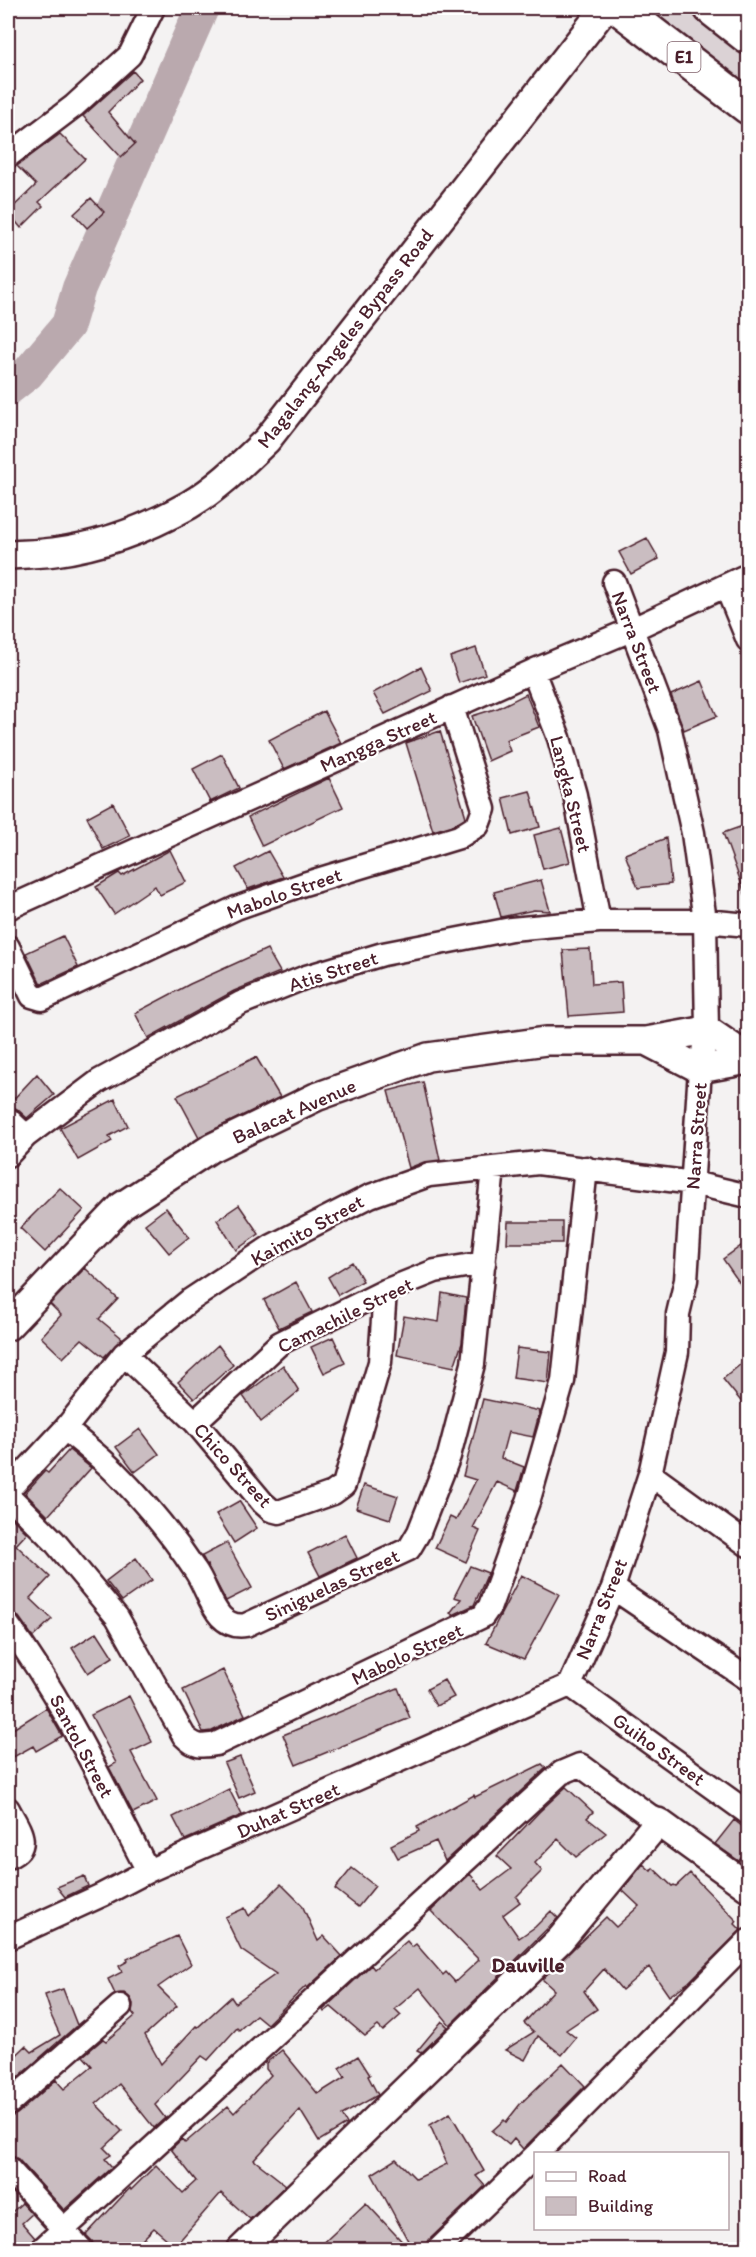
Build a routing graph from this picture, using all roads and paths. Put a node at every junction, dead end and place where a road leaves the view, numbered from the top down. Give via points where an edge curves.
1 (153, 8) edge
2 (605, 8) edge
3 (619, 8) edge
4 (711, 8) edge
5 (748, 36) edge
6 (748, 107) edge
7 (8, 156) edge
8 (8, 555) edge
9 (748, 575) edge
10 (614, 582) dead end
11 (726, 586) junction
12 (633, 629) junction
13 (748, 640) edge
14 (533, 671) junction
15 (452, 707) junction
16 (8, 908) edge
17 (599, 921) junction
18 (705, 921) junction
19 (748, 925) edge
20 (8, 947) edge
21 (707, 1030) junction
22 (646, 1041) junction
23 (748, 1059) edge
24 (700, 1069) junction
25 (8, 1119) edge
26 (26, 1136) junction
27 (8, 1155) edge
28 (493, 1168) junction
29 (586, 1168) junction
30 (693, 1183) junction
31 (748, 1196) edge
32 (484, 1263) junction
33 (385, 1292) junction
34 (8, 1326) edge
35 (124, 1354) junction
36 (195, 1422) junction
37 (65, 1429) junction
38 (650, 1474) junction
39 (8, 1490) edge
40 (8, 1495) edge
41 (748, 1545) edge
42 (613, 1588) junction
43 (8, 1625) edge
44 (748, 1679) edge
45 (570, 1685) junction
46 (8, 1809) edge
47 (748, 1813) edge
48 (658, 1822) junction
49 (8, 1857) edge
50 (148, 1871) junction
51 (748, 1887) edge
52 (8, 1938) edge
53 (748, 1941) edge
54 (120, 2006) dead end
55 (8, 2104) edge
56 (538, 2152) edge
57 (534, 2156) edge
58 (8, 2168) edge
59 (63, 2228) junction
60 (40, 2250) edge
61 (82, 2250) edge
62 (241, 2250) edge
63 (438, 2250) edge

1 - 7 street via 130,55 74,106
2 - 8 street, Magalang-Angeles Bypass Road via 267,440 229,476 190,504 141,528 90,545
3 - 6 highway, E1
4 - 5 highway
9 - 11 street, Mangga Street
10 - 12 street, Narra Street
11 - 12 street, Mangga Street
11 - 13 street
12 - 14 street, Mangga Street
12 - 18 street, Narra Street via 670,729 693,833
14 - 15 street, Mangga Street
14 - 17 street, Langka Street via 559,738 575,795
15 - 16 street, Mangga Street
15 - 20 street, Mabolo Street via 484,809 478,825 459,837 236,908 42,999 32,996
17 - 18 street, Atis Street
17 - 26 street, Atis Street via 512,928 383,954 306,977 242,1003 99,1081
18 - 19 street, Atis Street
18 - 21 street, Narra Street
21 - 22 street, Balacat Avenue
21 - 23 street
21 - 24 street, Narra Street
22 - 24 street, Balacat Avenue
22 - 34 street, Balacat Avenue via 546,1041 428,1057 315,1097 211,1148 122,1206
23 - 24 street
24 - 30 street, Narra Street
25 - 26 street
26 - 27 street, Atis Street
28 - 29 street, Kaimito Street via 538,1163
28 - 32 street, Siniguelas Street
28 - 35 street, Kaimito Street via 429,1175 370,1196 272,1246 189,1301
29 - 30 street, Kaimito Street
29 - 40 street, Mabolo Street via 563,1381 529,1498 483,1616 216,1744 193,1746 117,1617 54,1541
30 - 31 street, Kaimito Street
30 - 38 street, Narra Street via 676,1352
32 - 33 street, Camachile Street via 435,1271
32 - 37 street, Siniguelas Street via 473,1364 464,1399 449,1456 409,1549 246,1625 235,1627 225,1622 196,1571 157,1520 113,1470
33 - 36 street, Camachile Street via 280,1343
33 - 36 street, Chico Street via 380,1362 344,1485 333,1493 279,1512 271,1510
35 - 36 street, Chico Street
35 - 37 street, Kaimito Street
37 - 39 street, Kaimito Street
38 - 41 street
38 - 42 street, Narra Street
42 - 44 street
42 - 45 street, Narra Street
43 - 50 street, Santol Street via 60,1702
45 - 47 street, Guiho Street
45 - 50 street, Duhat Street
46 - 49 street via 23,1844
48 - 51 street
48 - 59 street via 580,1765 561,1773
48 - 62 street via 560,1940
50 - 52 street, Duhat Street
53 - 56 street
54 - 55 street
57 - 63 street
58 - 59 street
59 - 60 street
59 - 61 street

